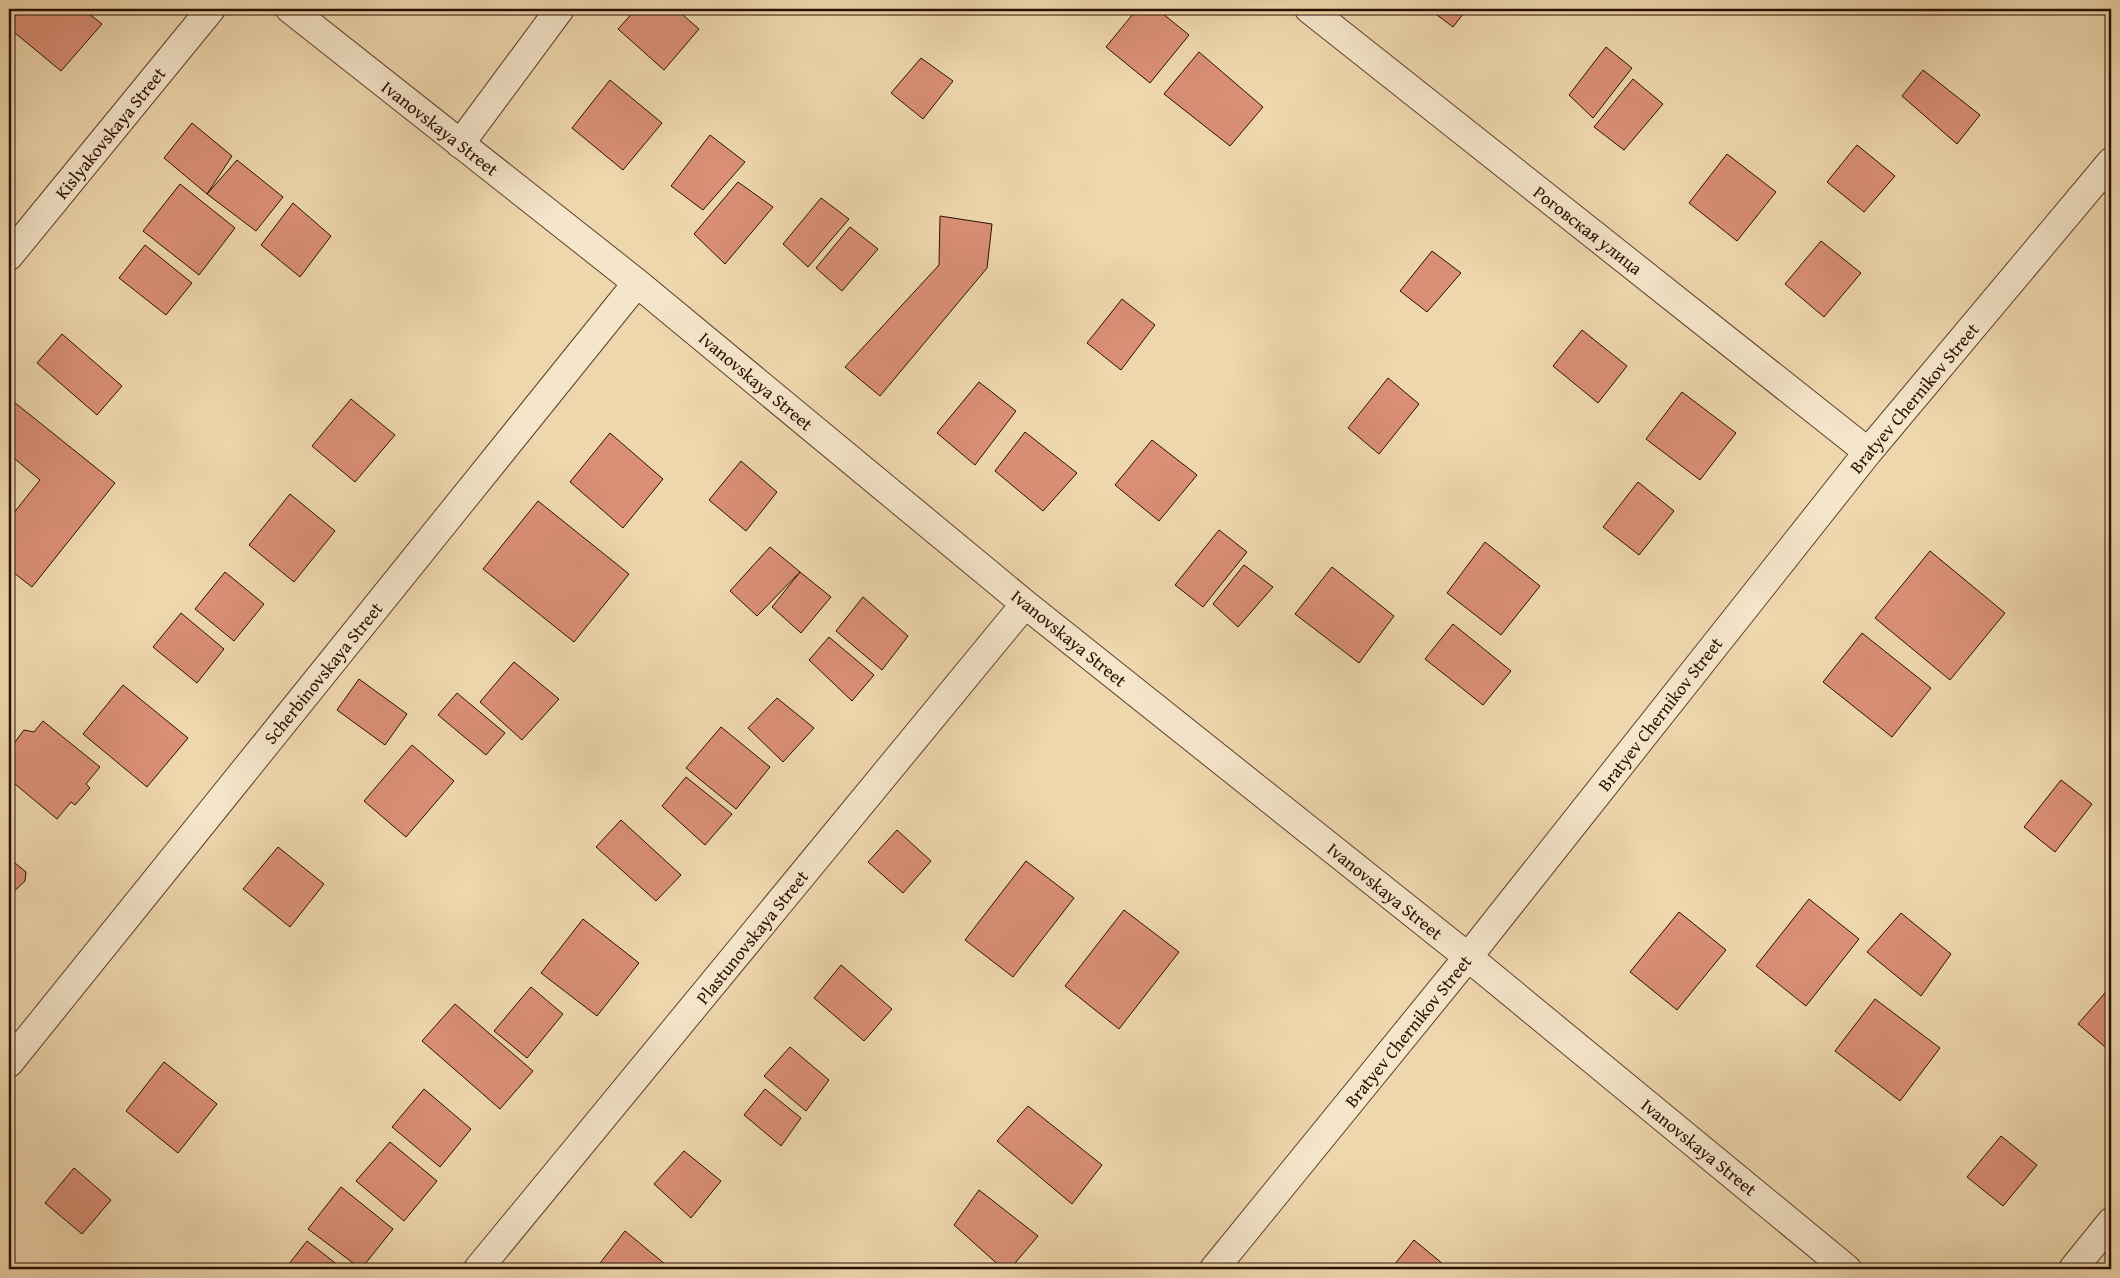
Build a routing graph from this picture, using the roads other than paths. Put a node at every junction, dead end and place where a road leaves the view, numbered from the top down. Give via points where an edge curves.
1 (212, 9) edge
2 (290, 9) edge
3 (560, 9) edge
4 (1309, 9) edge
5 (460, 144) junction
6 (2111, 162) edge
7 (9, 256) edge
8 (637, 283) junction
9 (1868, 452) junction
10 (1025, 604) junction
11 (1468, 957) junction
12 (9, 1063) edge
13 (2111, 1222) edge
14 (478, 1269) edge
15 (1214, 1269) edge
16 (1847, 1269) edge
17 (2074, 1269) edge

1 - 7 street, Kislyakovskaya Street
2 - 5 street, Ivanovskaya Street
3 - 5 street
4 - 9 street, Роговская улица
5 - 8 street, Ivanovskaya Street
6 - 9 street, Bratyev Chernikov Street
8 - 10 street, Ivanovskaya Street
8 - 12 street, Scherbinovskaya Street
9 - 11 street, Bratyev Chernikov Street
10 - 11 street, Ivanovskaya Street
10 - 14 street, Plastunovskaya Street
11 - 15 street, Bratyev Chernikov Street
11 - 16 street, Ivanovskaya Street
13 - 17 street

